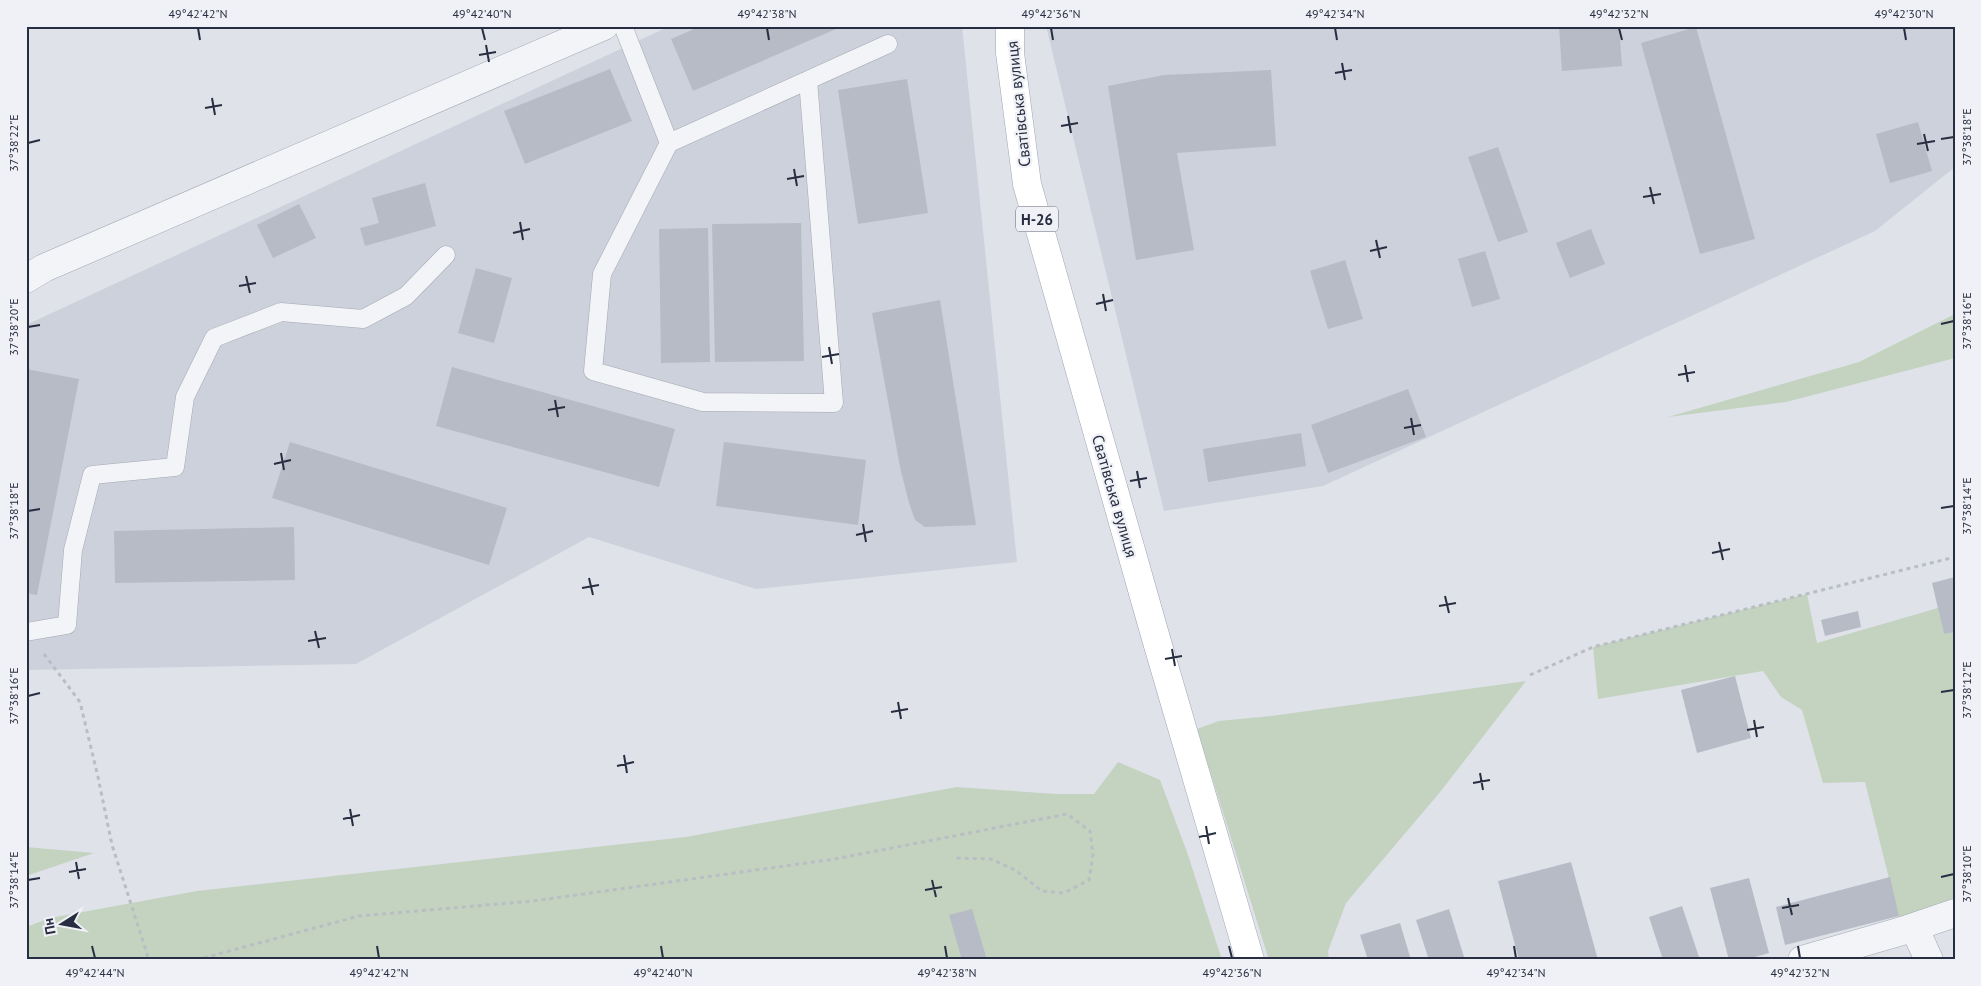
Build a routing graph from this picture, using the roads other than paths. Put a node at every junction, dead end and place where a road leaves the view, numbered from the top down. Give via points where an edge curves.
1 (604, 26) edge
2 (623, 26) edge
3 (1010, 26) edge
4 (888, 44) dead end
5 (808, 80) junction
6 (669, 143) junction
7 (446, 255) dead end
8 (32, 270) edge
9 (27, 632) edge
10 (1955, 913) edge
11 (1914, 927) junction
12 (1250, 960) edge
13 (1802, 960) edge
14 (1928, 960) edge

1 - 8 street
2 - 6 lane
3 - 12 main road, Сватівська вулиця / Н-26 via 1010,53 1027,184
4 - 5 lane
5 - 6 lane
5 - 6 lane via 834,402 702,402 593,371 602,274
7 - 9 lane via 406,296 362,319 281,312 214,338 185,397 175,467 92,474 73,550 67,625
10 - 11 street
11 - 13 street
11 - 14 street

